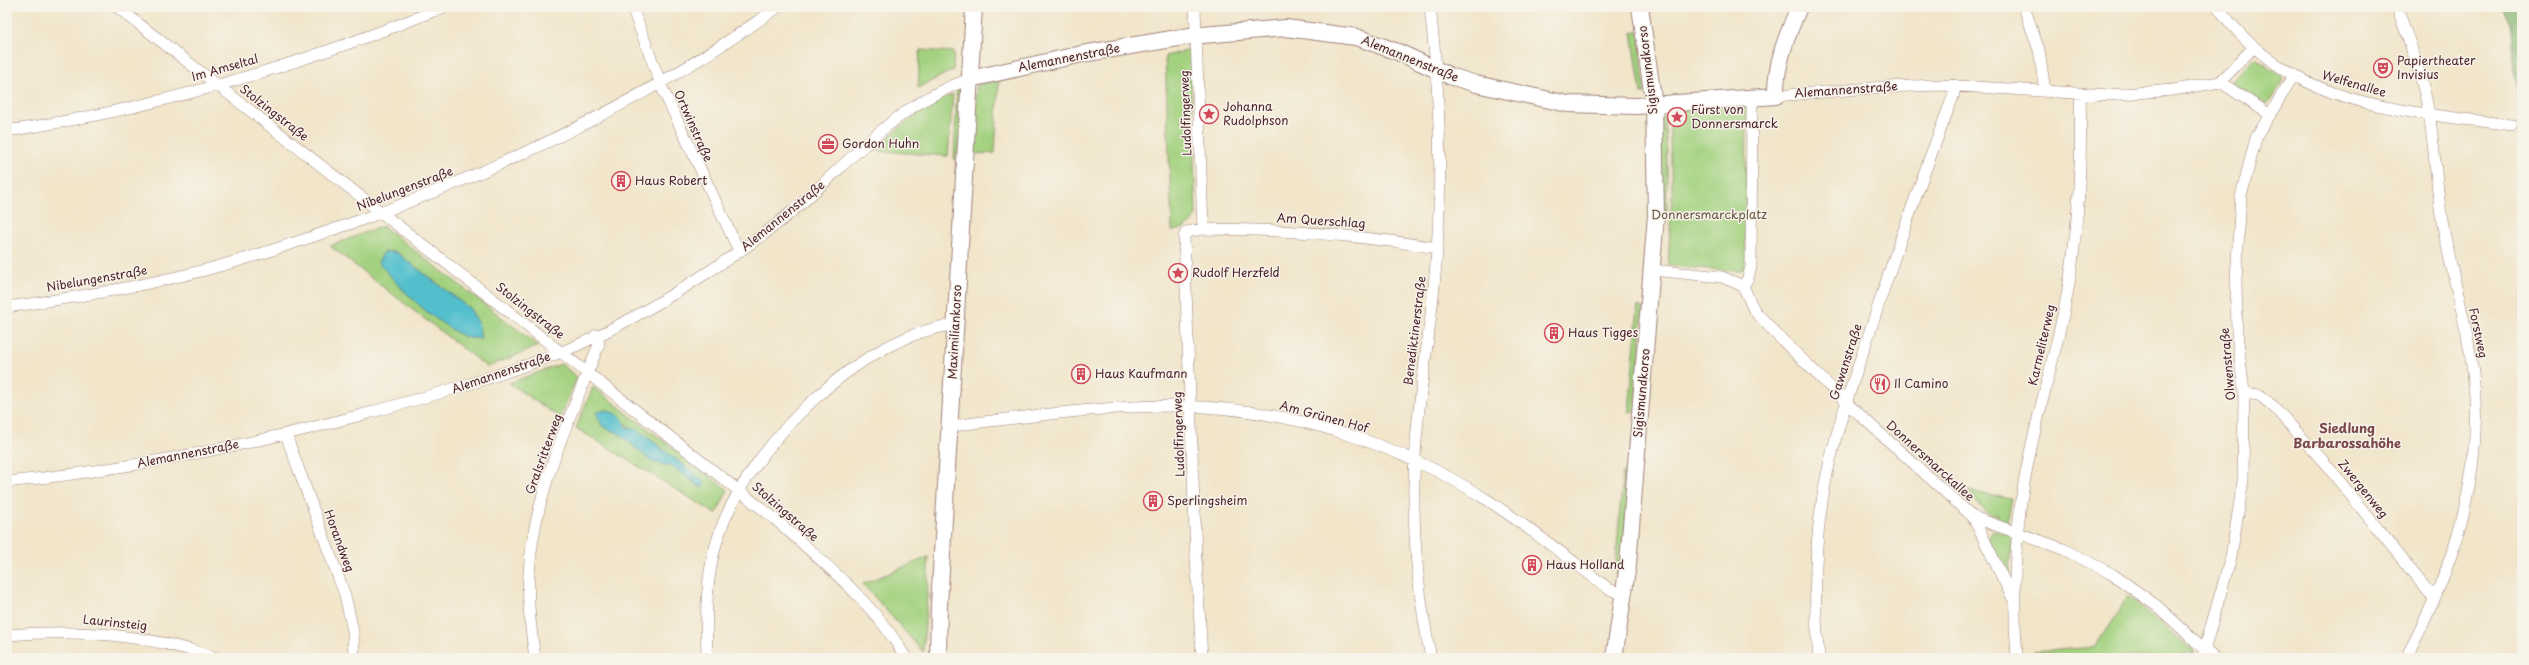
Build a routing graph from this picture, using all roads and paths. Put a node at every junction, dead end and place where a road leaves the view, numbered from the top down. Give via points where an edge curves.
1 (117, 7) edge
2 (444, 7) edge
3 (632, 7) edge
4 (778, 7) edge
5 (974, 7) edge
6 (1196, 7) edge
7 (1430, 7) edge
8 (1640, 7) edge
9 (1799, 7) edge
10 (2024, 7) edge
11 (2218, 7) edge
12 (2397, 7) edge
13 (1196, 35) junction
14 (2253, 48) junction
15 (1436, 69) junction
16 (2293, 76) junction
17 (970, 79) junction
18 (2220, 82) junction
19 (660, 84) junction
20 (217, 85) junction
21 (1954, 85) junction
22 (2045, 91) junction
23 (2080, 94) junction
24 (1776, 96) junction
25 (1752, 97) junction
26 (1654, 105) junction
27 (2269, 114) junction
28 (2429, 114) junction
29 (2512, 125) dead end
30 (7, 131) edge
31 (381, 212) junction
32 (1203, 229) junction
33 (1437, 248) junction
34 (739, 251) junction
35 (1652, 270) junction
36 (1743, 286) junction
37 (7, 308) edge
38 (955, 325) junction
39 (596, 335) junction
40 (562, 352) junction
41 (589, 373) junction
42 (2244, 392) junction
43 (1846, 403) junction
44 (1191, 407) junction
45 (950, 426) junction
46 (286, 435) junction
47 (1415, 460) junction
48 (7, 482) edge
49 (739, 490) junction
50 (1973, 517) junction
51 (2017, 533) junction
52 (1624, 595) junction
53 (2435, 597) junction
54 (2013, 600) junction
55 (7, 635) edge
56 (2204, 654) edge
57 (217, 658) edge
58 (354, 658) edge
59 (535, 658) edge
60 (707, 658) edge
61 (906, 658) edge
62 (938, 658) edge
63 (1202, 658) edge
64 (1431, 658) edge
65 (1614, 658) edge
66 (1818, 658) edge
67 (2017, 658) edge
68 (2214, 658) edge
69 (2406, 658) edge

1 - 20 street, Stolzingstraße
2 - 20 street, Im Amseltal via 374,35
3 - 19 street, Ortwinstraße
4 - 19 street, Nibelungenstraße
5 - 17 street, Maximiliankorso
6 - 13 street, Ludolfingerweg
7 - 15 street, Benediktinerstraße
8 - 26 street, Sigismundkorso
9 - 24 street via 1787,34 1777,73
10 - 22 street via 2038,50
11 - 14 street, Welfenallee
12 - 28 street, Forstweg
13 - 15 street, Alemannenstraße via 1262,28 1308,30 1377,44
13 - 17 street, Alemannenstraße via 1082,54
13 - 32 street, Ludolfingerweg
14 - 16 street, Welfenallee
14 - 18 street
15 - 26 street, Alemannenstraße via 1476,84 1543,100 1599,106
15 - 33 street, Benediktinerstraße via 1439,133
16 - 27 street, Olwenstraße
16 - 28 street, Welfenallee via 2325,91 2357,101
17 - 34 street, Alemannenstraße via 933,93 906,109 792,211
17 - 38 street, Maximiliankorso
18 - 23 street, Alemannenstraße via 2131,94
18 - 27 street
19 - 31 street, Nibelungenstraße via 571,132 480,175
19 - 34 street, Ortwinstraße
20 - 30 street, Im Amseltal via 123,109
20 - 31 street, Stolzingstraße
21 - 22 street, Alemannenstraße
21 - 24 street, Alemannenstraße via 1883,87
21 - 43 street, Gawanstraße via 1954,94 1921,181
22 - 23 street, Alemannenstraße
23 - 51 street, Karmeliterweg via 2078,188 2070,274 2028,461
24 - 25 street, Alemannenstraße
25 - 26 street, Alemannenstraße
25 - 36 street via 1750,267
26 - 35 street, Sigismundkorso via 1656,199
27 - 42 street, Olwenstraße via 2251,151 2239,214 2236,306
28 - 29 street, Welfenallee
28 - 53 street, Forstweg via 2438,195 2473,372 2476,434 2474,470 2468,499 2458,538
31 - 37 street, Nibelungenstraße via 301,241 186,275 69,299
31 - 40 street, Stolzingstraße
32 - 33 street, Am Querschlag via 1320,232
32 - 44 street, Ludolfingerweg via 1186,232 1184,237
33 - 47 street, Benediktinerstraße
34 - 39 street, Alemannenstraße via 665,299
35 - 36 street via 1722,276
35 - 52 street, Sigismundkorso
36 - 43 street, Donnersmarckallee via 1754,310
38 - 45 street, Maximiliankorso
38 - 49 street via 941,327 888,348 833,384 804,408 779,435
39 - 40 street, Alemannenstraße
39 - 41 street, Gralsritterweg via 600,344
40 - 41 street, Stolzingstraße
40 - 46 street, Alemannenstraße via 466,385
41 - 49 street, Stolzingstraße
41 - 59 street, Gralsritterweg via 550,469 536,521 529,582
42 - 53 street, Zwergenweg via 2259,395 2273,406 2324,462
42 - 56 street, Olwenstraße via 2240,509 2226,579
43 - 50 street, Donnersmarckallee
43 - 66 street, Gawanstraße via 1833,446 1819,523 1815,601
44 - 45 street, Am Grünen Hof via 1082,411
44 - 47 street, Am Grünen Hof via 1271,416 1311,424
44 - 63 street, Ludolfingerweg
45 - 62 street, Maximiliankorso
46 - 48 street, Alemannenstraße via 170,459
46 - 58 street, Horandweg via 344,595 353,631
47 - 52 street, Am Grünen Hof via 1488,500 1609,589
47 - 64 street, Benediktinerstraße via 1418,579
49 - 60 street via 720,530 709,570 706,605
49 - 61 street, Stolzingstraße via 843,581 888,630
50 - 51 street, Donnersmarckallee
50 - 54 street, Karmeliterweg
51 - 54 street, Karmeliterweg
51 - 56 street, Donnersmarckallee via 2063,549 2112,574 2157,606
52 - 65 street, Sigismundkorso
53 - 69 street, Forstweg
54 - 67 street, Karmeliterweg
55 - 57 street, Laurinsteig via 81,632 119,634 189,649
56 - 68 street, Donnersmarckallee

